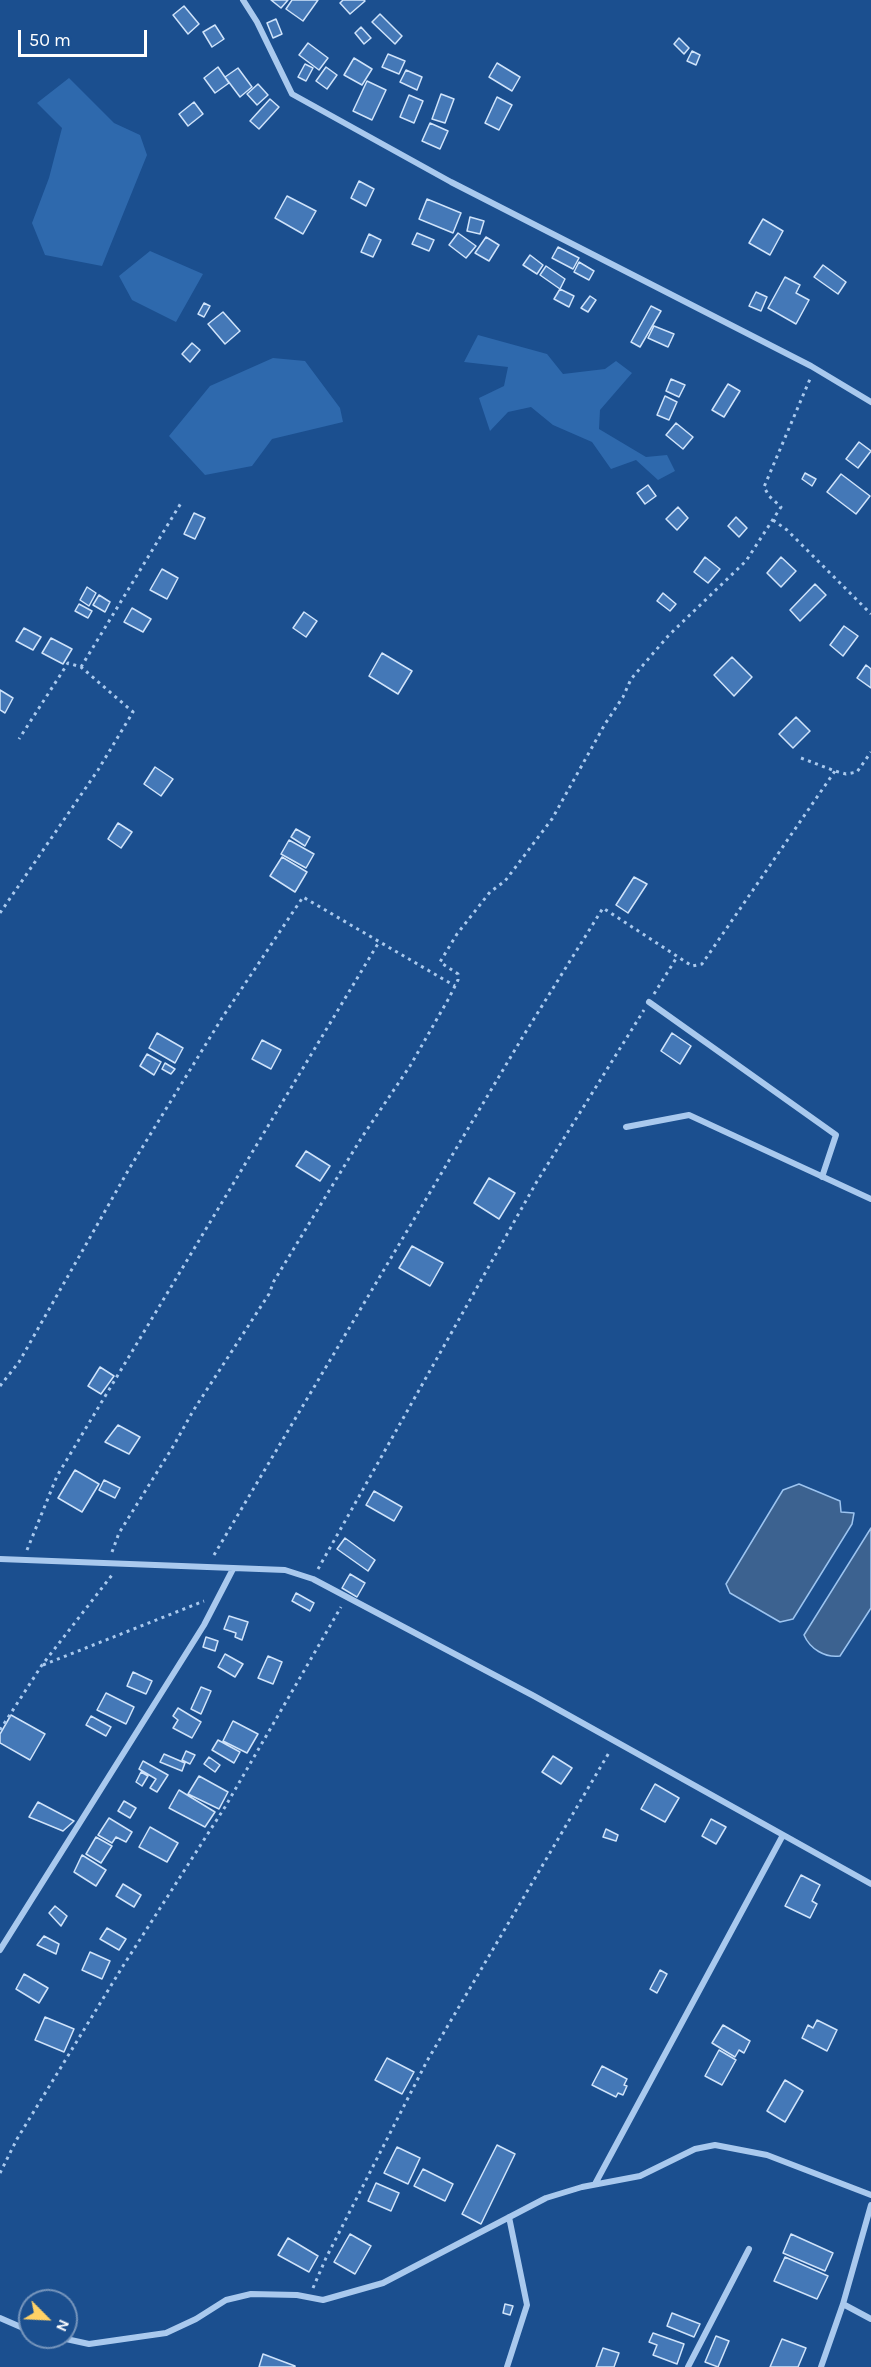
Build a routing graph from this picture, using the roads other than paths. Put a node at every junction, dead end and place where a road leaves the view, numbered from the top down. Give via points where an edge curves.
1 (243, 0) edge
2 (871, 402) edge
3 (649, 1002) road end
4 (626, 1128) dead end
5 (822, 1177) junction
6 (871, 1199) edge
7 (0, 1559) edge
8 (233, 1569) junction
9 (783, 1835) junction
10 (871, 1884) edge
11 (0, 1950) edge
12 (596, 2184) junction
13 (871, 2195) edge
14 (871, 2206) edge
15 (509, 2217) junction
16 (749, 2249) dead end
17 (843, 2304) junction
18 (0, 2318) edge
19 (871, 2319) edge
20 (18, 2326) edge
21 (78, 2342) edge
22 (507, 2367) edge
23 (688, 2367) edge
24 (821, 2367) edge

1 - 2 street via 292,94 451,182 811,366
3 - 5 street via 836,1135
4 - 5 street via 689,1115
5 - 6 street
7 - 8 street
8 - 9 street via 285,1570 313,1579
8 - 11 street via 197,1635
9 - 10 street
9 - 12 street
12 - 13 street via 640,2175 695,2149 715,2145 766,2155
12 - 15 street via 546,2198
14 - 17 street
15 - 21 street via 383,2283 323,2300 250,2294 226,2300 166,2333 89,2344
15 - 22 street via 527,2305
16 - 23 street
17 - 19 street
17 - 24 street
18 - 20 street

